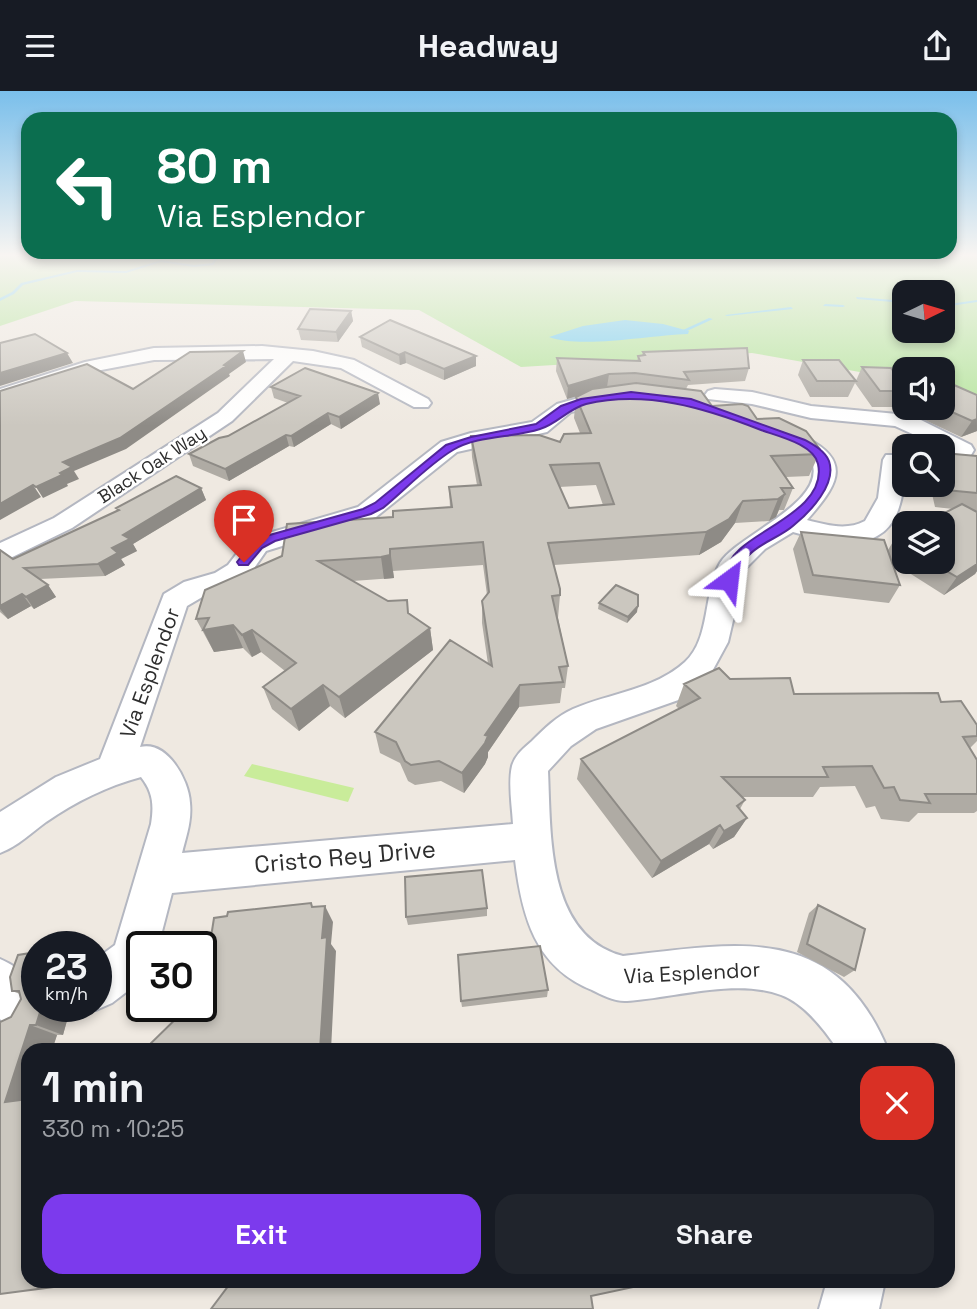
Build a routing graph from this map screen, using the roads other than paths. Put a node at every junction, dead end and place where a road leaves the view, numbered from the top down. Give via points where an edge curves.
1 (289, 355) junction
2 (0, 396) edge
3 (639, 396) edge
4 (421, 403) dead end
5 (780, 406) junction
6 (754, 423) junction
7 (964, 450) dead end
8 (892, 478) edge
9 (790, 523) junction
10 (0, 554) edge
11 (115, 767) junction
12 (0, 835) edge
13 (534, 840) junction
14 (157, 875) junction
15 (112, 975) edge
16 (858, 1043) edge
17 (854, 1288) edge
18 (849, 1309) edge

1 - 2 street via 154,354 92,366
1 - 4 street via 347,364
1 - 10 street, Black Oak Way via 225,417 63,523
3 - 11 street, Via Esplendor via 585,401 564,408 539,426 450,447 367,512 271,538 257,545 238,571 225,580 174,601
5 - 6 street
5 - 6 street, Via Esplendor via 749,396 707,400
5 - 7 street via 897,420
6 - 9 street, Via Esplendor via 801,442 824,462 819,491
8 - 9 street via 884,516 868,532 838,536
9 - 13 street, Via Esplendor via 756,543 732,566 713,642 698,669 672,689 584,719 559,736 530,766
11 - 12 street via 69,788
11 - 14 street via 148,760 163,775 174,802
13 - 14 street, Cristo Rey Drive
13 - 16 street, Via Esplendor via 552,923 561,943 574,956 605,975 623,979 752,967 775,970 807,984 835,1008
14 - 15 street via 133,959
17 - 18 street

